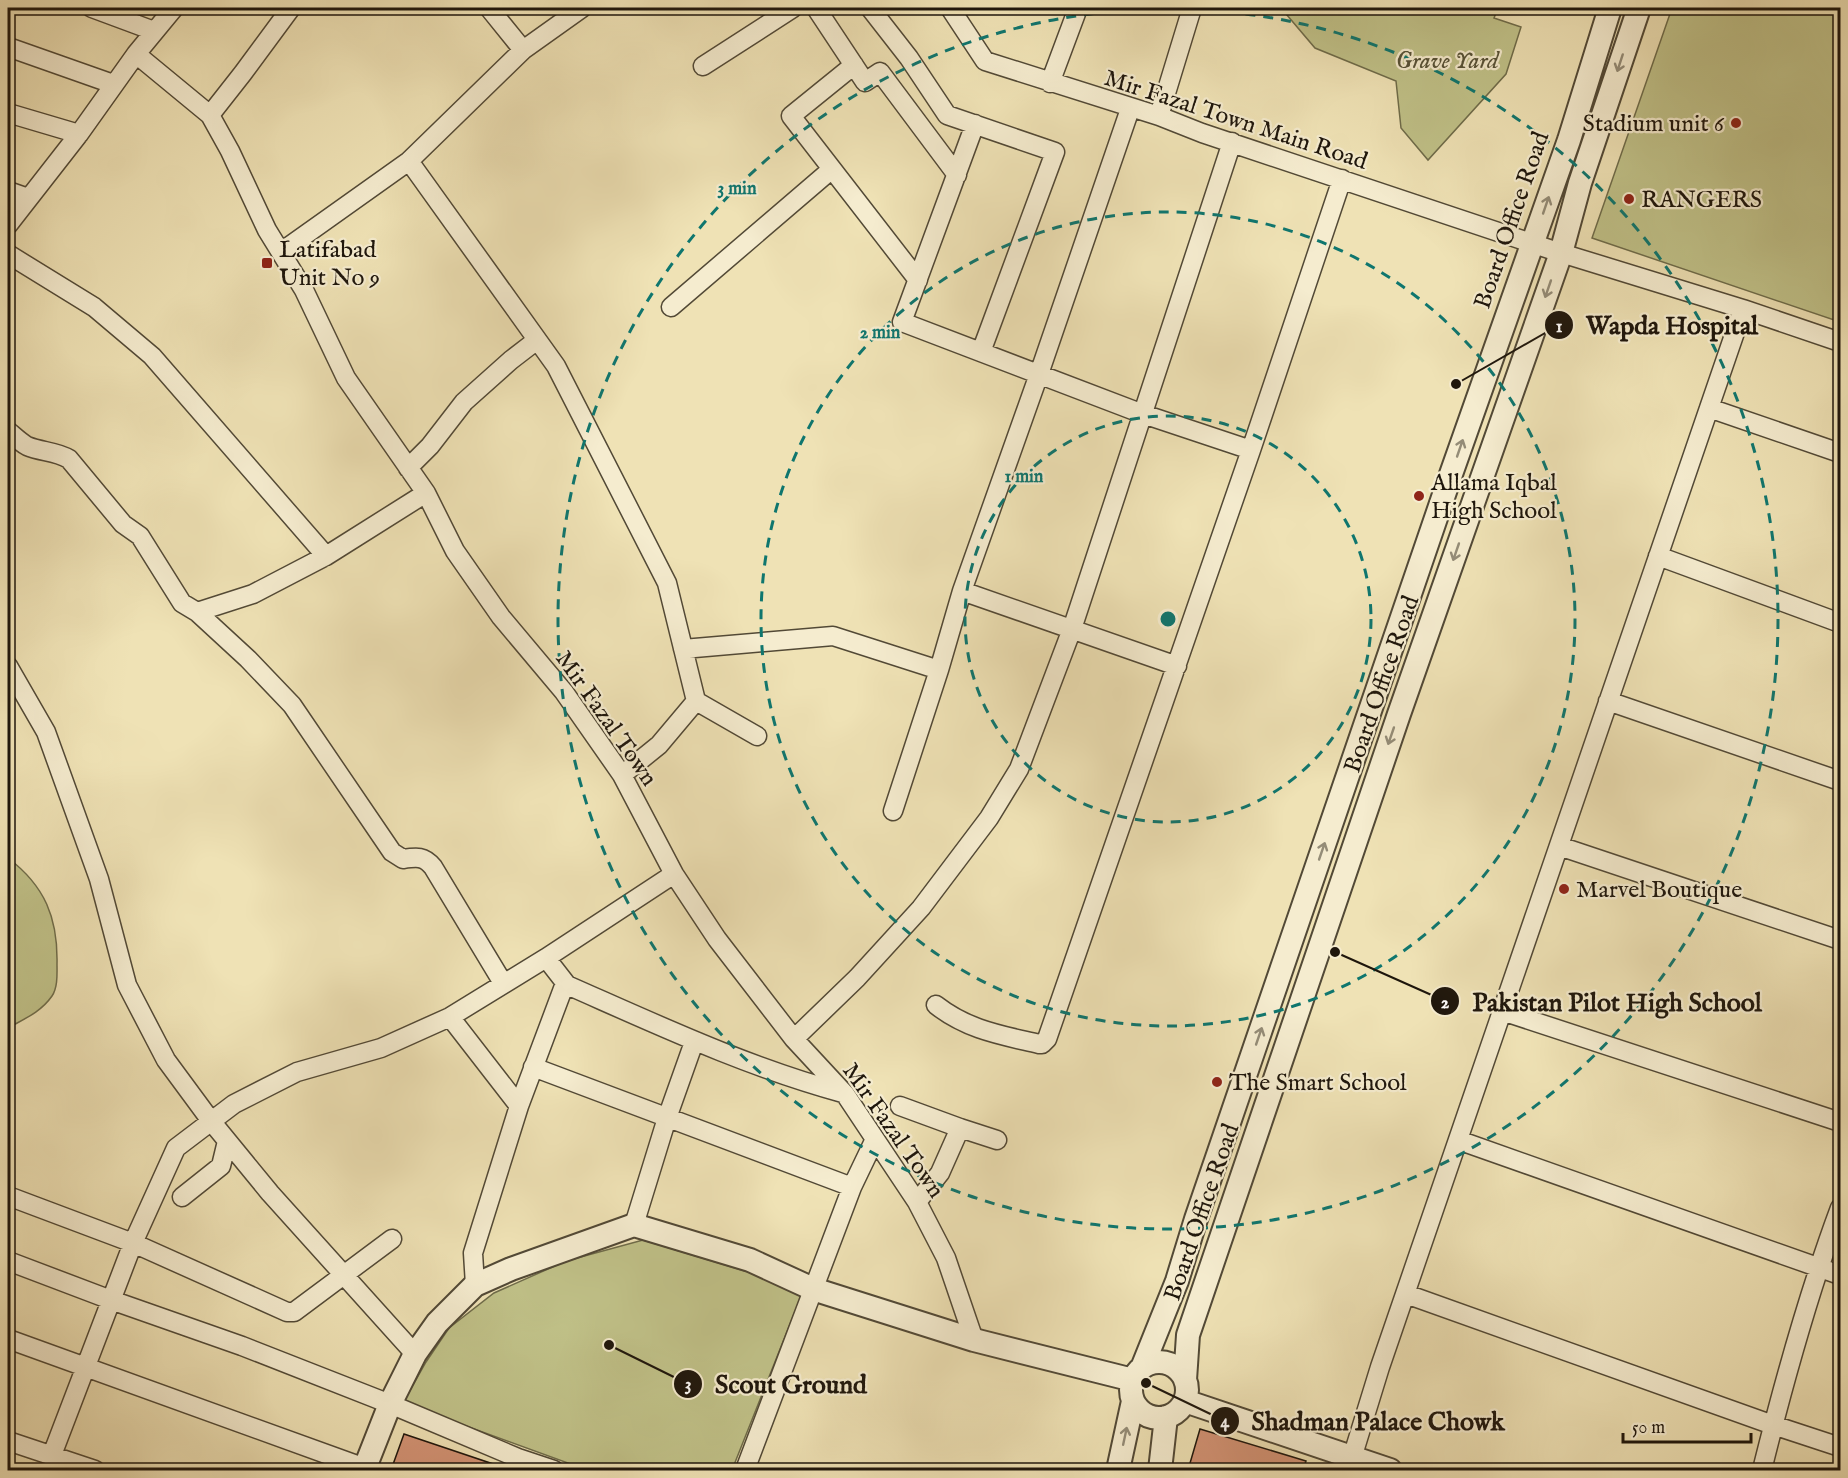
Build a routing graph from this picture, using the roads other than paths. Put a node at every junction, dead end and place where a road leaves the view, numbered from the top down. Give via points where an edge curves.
1 (92, 8) edge
2 (174, 8) edge
3 (291, 8) edge
4 (489, 8) edge
5 (582, 8) edge
6 (793, 8) edge
7 (816, 8) edge
8 (870, 8) edge
9 (950, 8) edge
10 (969, 8) edge
11 (1078, 8) edge
12 (1192, 8) edge
13 (1610, 8) edge
14 (1639, 8) edge
15 (963, 26) junction
16 (154, 31) junction
17 (8, 47) edge
18 (523, 50) junction
19 (136, 54) junction
20 (854, 65) junction
21 (703, 66) dead end
22 (1050, 83) junction
23 (113, 84) junction
24 (1130, 109) junction
25 (8, 113) edge
26 (210, 115) junction
27 (1159, 117) junction
28 (975, 124) junction
29 (79, 134) junction
30 (1232, 142) junction
31 (409, 161) junction
32 (832, 169) junction
33 (957, 176) junction
34 (1342, 179) junction
35 (8, 191) edge
36 (28, 198) junction
37 (8, 225) edge
38 (1533, 243) junction
39 (280, 252) junction
40 (1561, 253) junction
41 (8, 254) edge
42 (918, 280) junction
43 (671, 307) dead end
44 (1743, 309) junction
45 (537, 340) junction
46 (1840, 342) edge
47 (981, 352) junction
48 (1040, 374) junction
49 (1709, 408) junction
50 (1143, 414) junction
51 (8, 431) edge
52 (1251, 450) junction
53 (1840, 453) edge
54 (408, 468) junction
55 (426, 493) junction
56 (326, 556) junction
57 (1658, 556) junction
58 (962, 591) junction
59 (197, 612) junction
60 (1840, 623) edge
61 (1072, 629) junction
62 (683, 649) junction
63 (8, 666) edge
64 (1177, 666) junction
65 (939, 670) junction
66 (696, 701) junction
67 (1608, 701) junction
68 (757, 736) dead end
69 (622, 775) junction
70 (1840, 781) edge
71 (893, 811) dead end
72 (1559, 846) junction
73 (674, 874) junction
74 (1840, 940) edge
75 (546, 958) junction
76 (502, 983) junction
77 (567, 985) junction
78 (936, 1005) dead end
79 (1502, 1011) junction
80 (450, 1017) junction
81 (794, 1039) junction
82 (694, 1042) junction
83 (533, 1067) junction
84 (845, 1094) junction
85 (519, 1106) junction
86 (900, 1106) dead end
87 (667, 1118) junction
88 (211, 1121) junction
89 (1840, 1122) edge
90 (960, 1128) junction
91 (875, 1139) junction
92 (227, 1140) junction
93 (997, 1140) dead end
94 (1458, 1140) junction
95 (852, 1187) junction
96 (8, 1196) edge
97 (182, 1197) dead end
98 (917, 1202) junction
99 (1840, 1208) edge
100 (634, 1225) junction
101 (392, 1239) dead end
102 (133, 1243) junction
103 (8, 1260) edge
104 (1818, 1267) junction
105 (344, 1274) junction
106 (1840, 1275) edge
107 (475, 1285) junction
108 (813, 1289) junction
109 (1406, 1294) junction
110 (111, 1300) junction
111 (8, 1340) edge
112 (974, 1340) junction
113 (415, 1354) junction
114 (87, 1367) junction
115 (1136, 1383) junction
116 (1185, 1391) junction
117 (390, 1404) junction
118 (1166, 1417) junction
119 (1773, 1425) junction
120 (8, 1441) edge
121 (1840, 1446) edge
122 (52, 1455) junction
123 (1352, 1458) junction
124 (365, 1469) edge
125 (88, 1470) edge
126 (554, 1470) edge
127 (745, 1470) edge
128 (1118, 1470) edge
129 (1160, 1470) edge
130 (1390, 1470) edge
131 (1762, 1470) edge

1 - 16 street
2 - 16 street
3 - 26 street
4 - 18 street
5 - 18 street
6 - 21 street
7 - 20 street
8 - 28 street via 947,115
9 - 15 street, Mir Fazal Town Main Road
10 - 15 street
11 - 22 street
12 - 27 street
38 -> 13 street, Board Office Road
14 -> 40 street, Board Office Road via 1580,183
15 - 22 street, Mir Fazal Town Main Road via 985,61
16 - 19 street
17 - 23 street
18 - 31 street
19 - 23 street
19 - 26 street
20 - 32 street via 791,116
20 - 33 street via 865,82 880,72
22 - 24 street, Mir Fazal Town Main Road
23 - 29 street
24 - 27 street, Mir Fazal Town Main Road
24 - 48 street
25 - 29 street
26 - 39 street, Mir Fazal Town
27 - 30 street, Mir Fazal Town Main Road
28 - 33 street
28 - 47 street via 1055,152
29 - 36 street
30 - 34 street, Mir Fazal Town Main Road
30 - 50 street
31 - 39 street
31 - 45 street
32 - 42 street
32 - 43 street
33 - 42 street
34 - 38 street, Mir Fazal Town Main Road
34 - 52 street
35 - 36 street
36 - 37 street
38 - 40 street, Mir Fazal Town Main Road
115 -> 38 street, Board Office Road via 1177,1281
39 - 54 street, Mir Fazal Town via 304,291 346,378
40 - 44 street, Mir Fazal Town Main Road
40 -> 116 street, Board Office Road via 1195,1313 1188,1335
41 - 56 street via 93,307 152,356
42 - 47 street via 902,322
44 - 46 street, Mir Fazal Town Main Road
44 - 49 street
45 - 54 street via 464,402
45 - 62 street via 556,366 667,583
47 - 48 street
48 - 50 street
48 - 58 street
49 - 53 street
49 - 57 street
50 - 52 street
50 - 61 street
51 - 59 street via 27,446 58,452 69,459 123,524 140,536 182,603
52 - 64 street
54 - 55 street, Mir Fazal Town
55 - 56 street
55 - 69 street, Mir Fazal Town via 455,551 501,617 564,692
56 - 59 street via 253,594
57 - 60 street
57 - 67 street
58 - 61 street
58 - 65 street
59 - 76 street via 292,705 392,852 403,859 426,858
61 - 64 street
61 - 81 street via 1019,769 988,818 921,908
62 - 65 street via 832,636
62 - 66 street
63 - 88 street via 46,732 99,879 127,985 166,1060
64 - 78 street via 1045,1042 1039,1044 967,1025
65 - 71 street
66 - 68 street
66 - 69 street via 659,745
67 - 70 street
67 - 72 street
69 - 73 street, Mir Fazal Town
72 - 74 street
72 - 79 street
73 - 75 street
73 - 81 street, Mir Fazal Town via 717,939
75 - 76 street
75 - 77 street
76 - 80 street
77 - 82 street
77 - 83 street via 562,988
79 - 89 street
79 - 94 street
80 - 85 street
80 - 88 street via 381,1048 297,1072 234,1104
81 - 84 street, Mir Fazal Town
82 - 84 street via 791,1079
82 - 87 street
83 - 85 street
83 - 87 street
84 - 91 street, Mir Fazal Town
85 - 107 street via 474,1252
86 - 90 street
87 - 95 street
87 - 100 street
88 - 92 street
88 - 102 street via 176,1148
90 - 93 street
90 - 98 street via 940,1173
91 - 95 street
91 - 98 street, Mir Fazal Town
92 - 97 street via 222,1166
92 - 105 street
94 - 104 street
94 - 109 street
95 - 108 street
96 - 102 street
98 - 112 street, Mir Fazal Town via 945,1258
99 - 104 street
100 - 107 street
100 - 108 street via 750,1260
101 - 105 street
102 - 105 street via 287,1312 294,1312
102 - 110 street
103 - 110 street
104 - 106 street
104 - 119 street
105 - 113 street
107 - 113 street via 436,1323
108 - 112 street
108 - 127 street
109 - 119 street
109 - 123 street
110 - 114 street
110 - 117 street
111 - 114 street
112 - 115 street
113 - 117 street
114 - 122 street
114 - 124 street
115 - 116 street via 1149,1364 1167,1363 1181,1373
115 - 118 street via 1139,1410 1147,1416
128 -> 115 street, Board Office Road
116 - 118 street via 1178,1410
116 - 123 street
117 - 124 street
117 - 126 street
118 - 129 street
119 - 121 street
119 - 131 street
120 - 122 street
122 - 125 street
123 - 130 street

